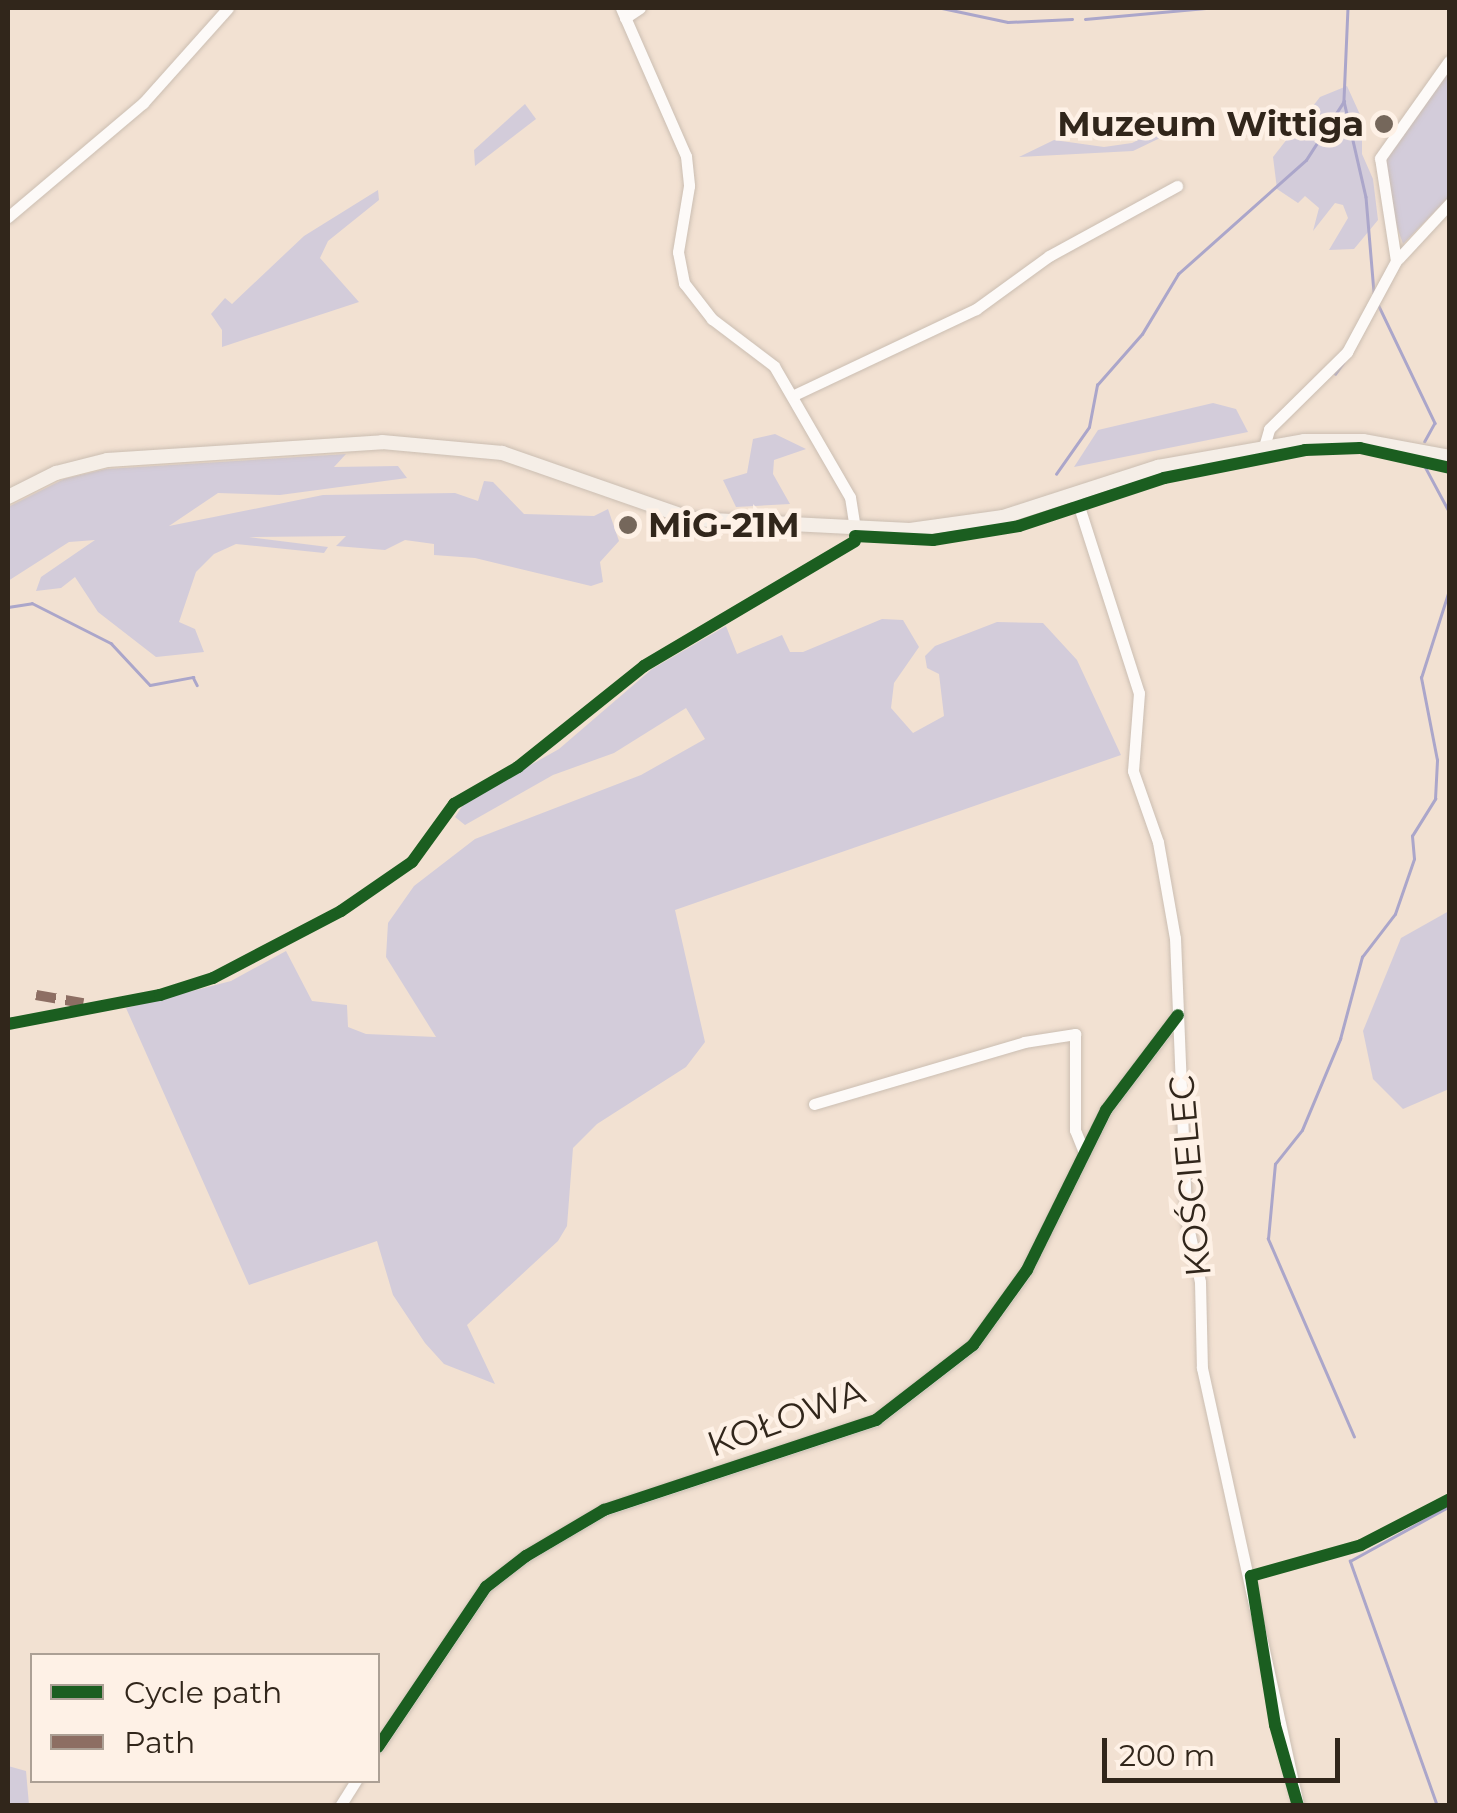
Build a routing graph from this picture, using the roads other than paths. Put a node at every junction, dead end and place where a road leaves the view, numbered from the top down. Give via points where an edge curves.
1 (228, 8) edge
2 (640, 8) edge
3 (623, 13) edge
4 (1449, 61) edge
5 (1177, 186) dead end
6 (1450, 203) edge
7 (8, 217) edge
8 (1396, 261) junction
9 (794, 395) junction
10 (1264, 447) junction
11 (1450, 457) edge
12 (1075, 494) junction
13 (8, 497) edge
14 (855, 528) junction
15 (1178, 1014) junction
16 (814, 1104) dead end
17 (1082, 1150) junction
18 (380, 1744) edge
19 (354, 1783) edge
20 (340, 1806) edge
21 (1298, 1806) edge

1 - 7 street via 143,103
2 - 3 street
3 - 9 street via 686,156 678,252 684,283 712,318 761,352
4 - 8 street via 1380,158
5 - 9 street via 1050,256 976,309
6 - 8 street
8 - 10 street via 1347,352 1269,429
9 - 14 street via 850,497
10 - 11 main road via 1341,439
10 - 12 main road via 1158,467
12 - 14 main road via 942,527
12 - 15 street, KOŚCIELEC via 1139,693 1132,770 1166,873
13 - 14 main road via 56,473 108,460 382,442 502,453 692,519
15 - 17 street, KOŁOWA
15 - 21 street, KOŚCIELEC via 1187,1236 1200,1282 1202,1368
16 - 17 street via 1024,1042 1075,1034 1075,1130
17 - 18 street, KOŁOWA via 1027,1270 967,1351 876,1420 604,1510 526,1556 480,1595
19 - 20 street

